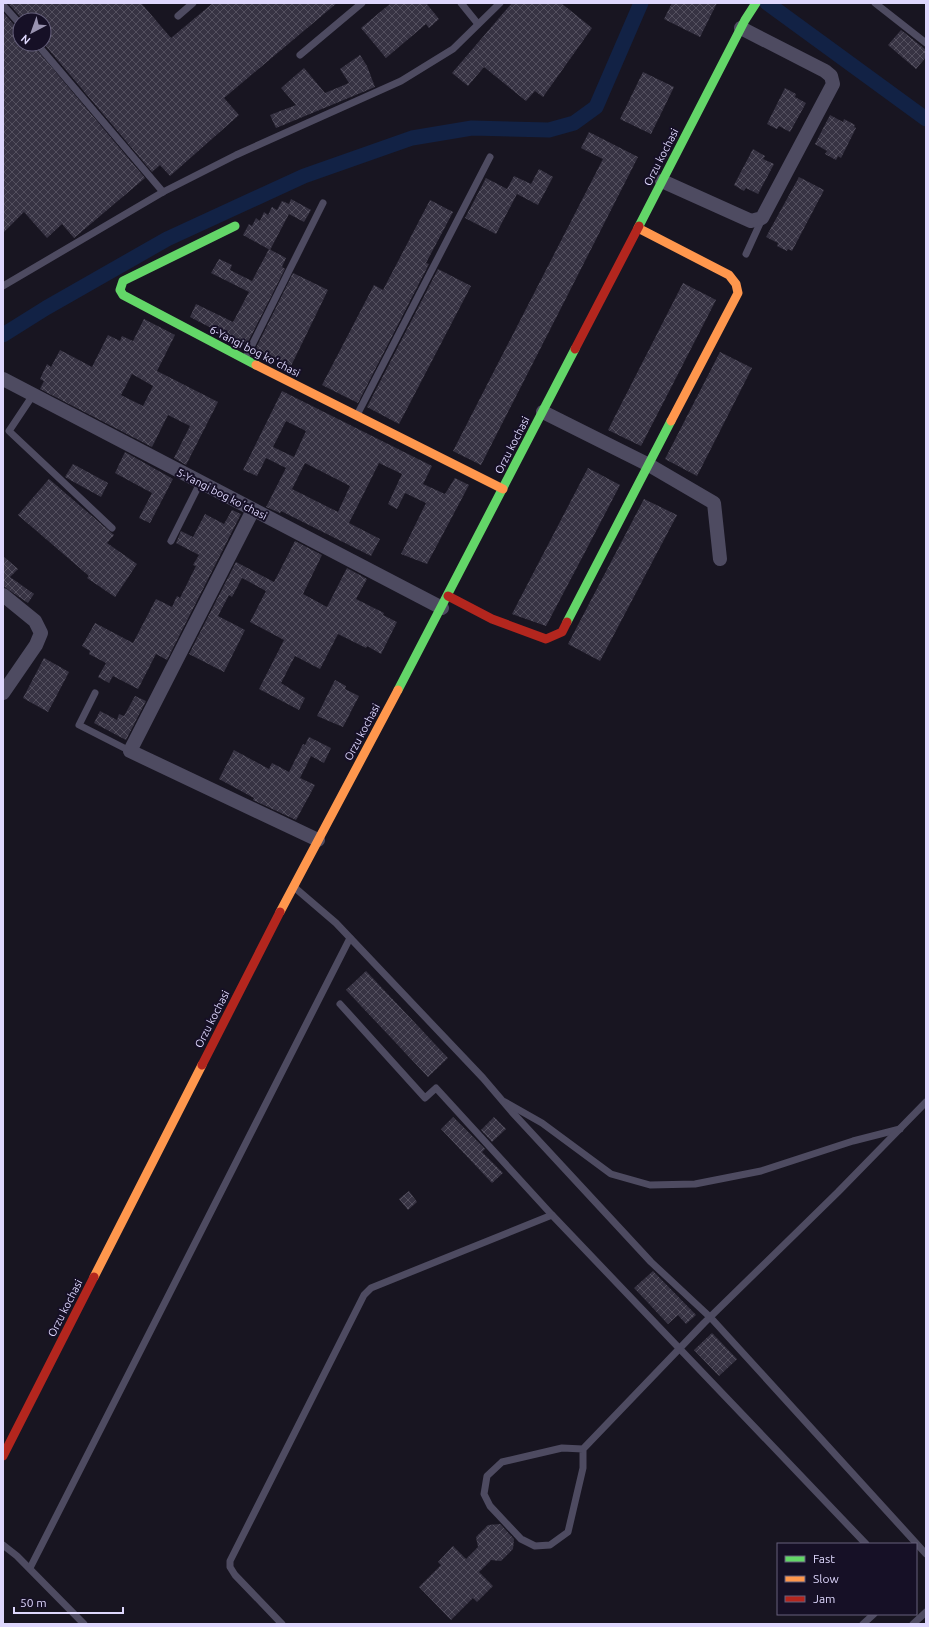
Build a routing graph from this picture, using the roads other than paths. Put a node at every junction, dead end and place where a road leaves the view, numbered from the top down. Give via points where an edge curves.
1 (194, 3) edge
2 (362, 3) edge
3 (460, 3) edge
4 (500, 3) edge
5 (756, 3) edge
6 (875, 3) edge
7 (3, 5) edge
8 (12, 15) edge
9 (178, 16) dead end
10 (478, 24) junction
11 (743, 24) junction
12 (926, 43) edge
13 (44, 52) edge
14 (300, 55) dead end
15 (490, 157) dead end
16 (662, 181) junction
17 (163, 192) junction
18 (323, 203) dead end
19 (762, 218) junction
20 (235, 226) dead end
21 (638, 228) junction
22 (746, 254) dead end
23 (3, 286) edge
24 (245, 359) junction
25 (3, 379) edge
26 (33, 395) junction
27 (543, 412) junction
28 (357, 415) junction
29 (649, 465) junction
30 (200, 483) junction
31 (503, 489) junction
32 (253, 510) junction
33 (112, 528) dead end
34 (171, 541) dead end
35 (720, 559) dead end
36 (3, 595) edge
37 (445, 602) junction
38 (3, 693) edge
39 (95, 693) dead end
40 (130, 751) junction
41 (318, 840) junction
42 (294, 886) junction
43 (350, 938) junction
44 (340, 1004) dead end
45 (502, 1100) junction
46 (926, 1102) edge
47 (900, 1128) junction
48 (552, 1215) junction
49 (711, 1318) junction
50 (679, 1350) junction
51 (583, 1448) junction
52 (3, 1456) edge
53 (865, 1543) edge
54 (916, 1543) edge
55 (917, 1544) edge
56 (3, 1545) edge
57 (926, 1554) edge
58 (30, 1568) junction
59 (926, 1612) edge
60 (873, 1615) edge
61 (84, 1624) edge
62 (282, 1624) edge
63 (863, 1624) edge
64 (913, 1624) edge

1 - 9 lane
2 - 14 lane
3 - 10 lane
4 - 10 lane
5 - 11 main road, Orzu kochasi
6 - 12 lane
7 - 8 lane
10 - 17 lane via 453,49 400,81 236,155
11 - 16 main road, Orzu kochasi
11 - 19 street via 825,71 833,84
13 - 17 lane
15 - 28 lane
16 - 19 street via 751,221
16 - 21 main road, Orzu kochasi
17 - 23 lane
18 - 24 lane
19 - 22 lane
20 - 24 main road, 6-Yangi bog koʼchasi via 123,281 120,290 123,295
21 - 27 main road, Orzu kochasi
21 - 29 main road via 729,275 736,284 738,293
24 - 28 main road, 6-Yangi bog koʼchasi
25 - 26 street, 5-Yangi bog koʼchasi
26 - 30 street, 5-Yangi bog koʼchasi
26 - 33 lane via 8,431
27 - 29 street
27 - 31 main road, Orzu kochasi
28 - 31 main road, 6-Yangi bog koʼchasi
29 - 35 street via 714,503
29 - 37 main road via 562,632 546,639
30 - 32 street, 5-Yangi bog koʼchasi
30 - 34 lane
31 - 37 main road, Orzu kochasi
32 - 37 street, 5-Yangi bog koʼchasi
32 - 40 street
36 - 38 street via 35,621 42,633
37 - 41 main road, Orzu kochasi
39 - 40 lane via 79,725
40 - 41 street
41 - 42 main road, Orzu kochasi
42 - 43 lane
42 - 52 main road, Orzu kochasi
43 - 45 lane
43 - 58 lane
44 - 48 lane via 425,1098 436,1088
45 - 47 lane via 542,1123 611,1174 650,1184 695,1184 761,1171
45 - 49 lane via 651,1262
46 - 47 lane
47 - 49 lane
48 - 50 lane
48 - 62 lane via 371,1288 364,1295 230,1561 230,1567 235,1575
49 - 50 lane
49 - 54 lane
50 - 51 lane
50 - 53 lane
51 - 51 lane via 562,1448 502,1462 487,1476 484,1494 490,1506 521,1539 535,1546 550,1545 568,1532 583,1468
55 - 57 lane
56 - 58 lane
58 - 61 lane
59 - 64 lane
60 - 63 lane

